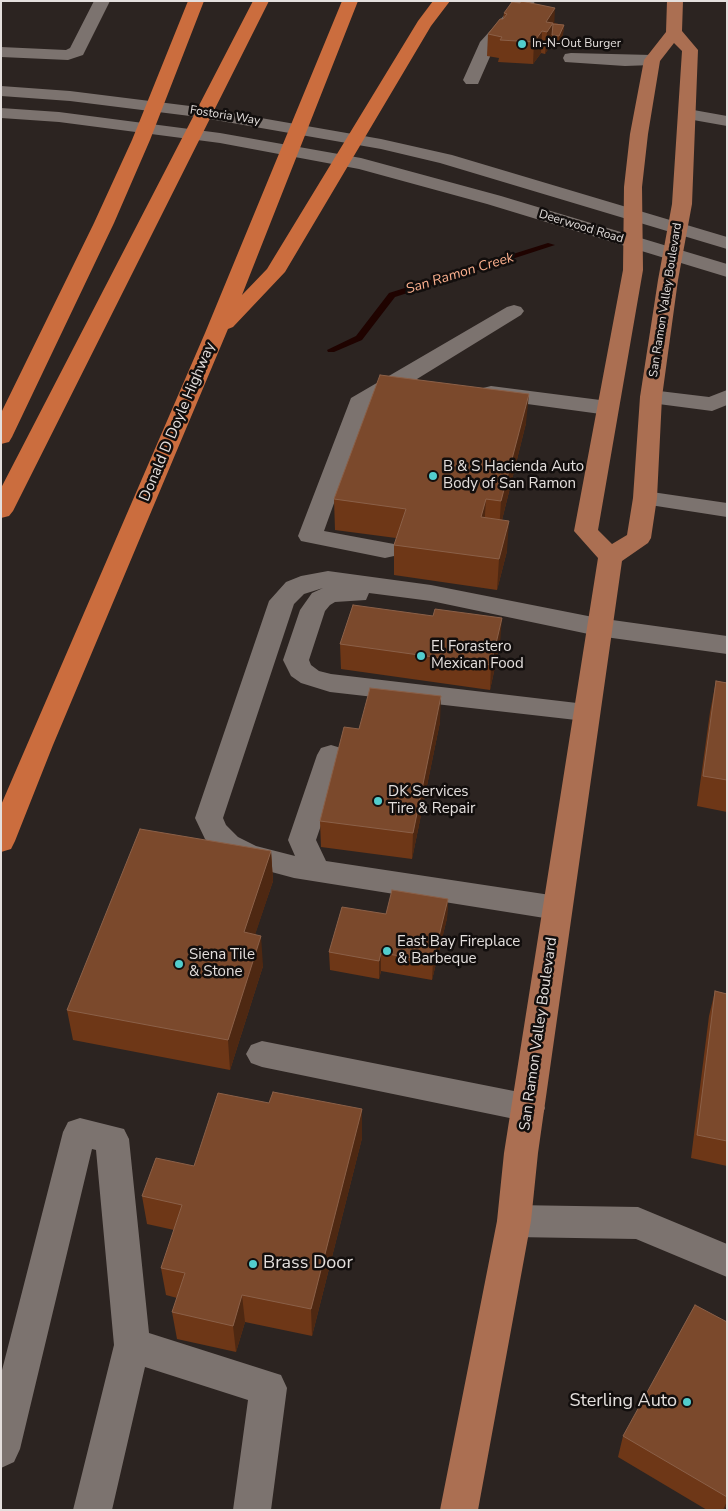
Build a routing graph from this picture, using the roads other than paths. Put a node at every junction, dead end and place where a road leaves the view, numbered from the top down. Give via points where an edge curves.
1 (102, 1) edge
2 (196, 1) edge
3 (261, 1) edge
4 (350, 1) edge
5 (442, 1) edge
6 (528, 1) edge
7 (675, 1) edge
8 (674, 32) junction
9 (1, 52) edge
10 (573, 53) dead end
11 (652, 60) junction
12 (670, 63) dead end
13 (472, 80) dead end
14 (671, 90) dead end
15 (1, 91) edge
16 (1, 113) edge
17 (688, 114) junction
18 (727, 122) edge
19 (445, 159) joint
20 (434, 183) joint
21 (634, 216) junction
22 (678, 229) junction
23 (634, 243) junction
24 (727, 243) edge
25 (672, 255) junction
26 (727, 271) edge
27 (514, 311) dead end
28 (216, 333) junction
29 (398, 381) junction
30 (436, 386) edge
31 (473, 391) edge
32 (651, 397) junction
33 (727, 397) edge
34 (608, 408) junction
35 (1, 437) edge
36 (645, 498) junction
37 (727, 510) edge
38 (1, 511) edge
39 (385, 550) dead end
40 (610, 557) junction
41 (597, 633) junction
42 (727, 645) edge
43 (585, 712) junction
44 (331, 755) dead end
45 (1, 841) edge
46 (316, 870) junction
47 (557, 908) junction
48 (262, 1054) dead end
49 (529, 1108) junction
50 (514, 1221) junction
51 (727, 1261) edge
52 (132, 1345) junction
53 (1, 1449) edge
54 (92, 1510) edge
55 (252, 1510) edge
56 (459, 1510) edge

1 - 9 street via 77,51 68,55
2 - 35 highway via 141,140
3 - 38 highway
4 - 28 highway, Donald D Doyle Highway
5 - 28 highway via 424,24 275,272
6 - 13 street via 488,42
7 - 8 main road
8 - 11 main road
8 - 17 main road, San Ramon Valley Boulevard via 690,50
10 - 11 street via 625,62
11 - 12 main road
11 - 21 main road via 639,134 633,187
14 - 17 main road via 672,97
15 - 19 street, Fostoria Way via 70,96 241,118
16 - 20 street, Fostoria Way via 59,117 220,138 361,164
17 - 18 street
17 - 22 main road, San Ramon Valley Boulevard
19 - 21 street, Deerwood Road
20 - 23 street, Deerwood Road
21 - 22 street, Deerwood Road
21 - 23 main road
22 - 24 street, Deerwood Road
22 - 25 main road, San Ramon Valley Boulevard
23 - 25 street, Deerwood Road
23 - 34 main road via 633,270
25 - 26 street, Deerwood Road
25 - 32 main road, San Ramon Valley Boulevard
27 - 29 street
28 - 45 highway, Donald D Doyle Highway
29 - 30 street
29 - 39 street via 359,403 310,536
31 - 34 street
32 - 33 street via 712,404
32 - 36 main road, San Ramon Valley Boulevard
34 - 40 main road via 586,531
36 - 37 street
36 - 40 main road, San Ramon Valley Boulevard via 639,538
40 - 41 main road, San Ramon Valley Boulevard
41 - 42 street
41 - 43 main road, San Ramon Valley Boulevard
41 - 43 street via 489,620 420,602 349,593 331,594 321,599 313,610 296,660 305,674 330,683
41 - 46 street via 431,593 328,579 295,588 282,601 209,818 215,831 228,845 248,855
43 - 47 main road, San Ramon Valley Boulevard
44 - 46 street via 302,840
46 - 47 street
47 - 49 main road, San Ramon Valley Boulevard
48 - 49 street
49 - 50 main road, San Ramon Valley Boulevard
50 - 51 street via 638,1222
50 - 56 main road, San Ramon Valley Boulevard
52 - 53 street via 112,1139 80,1132
52 - 54 street
52 - 55 street via 268,1388

